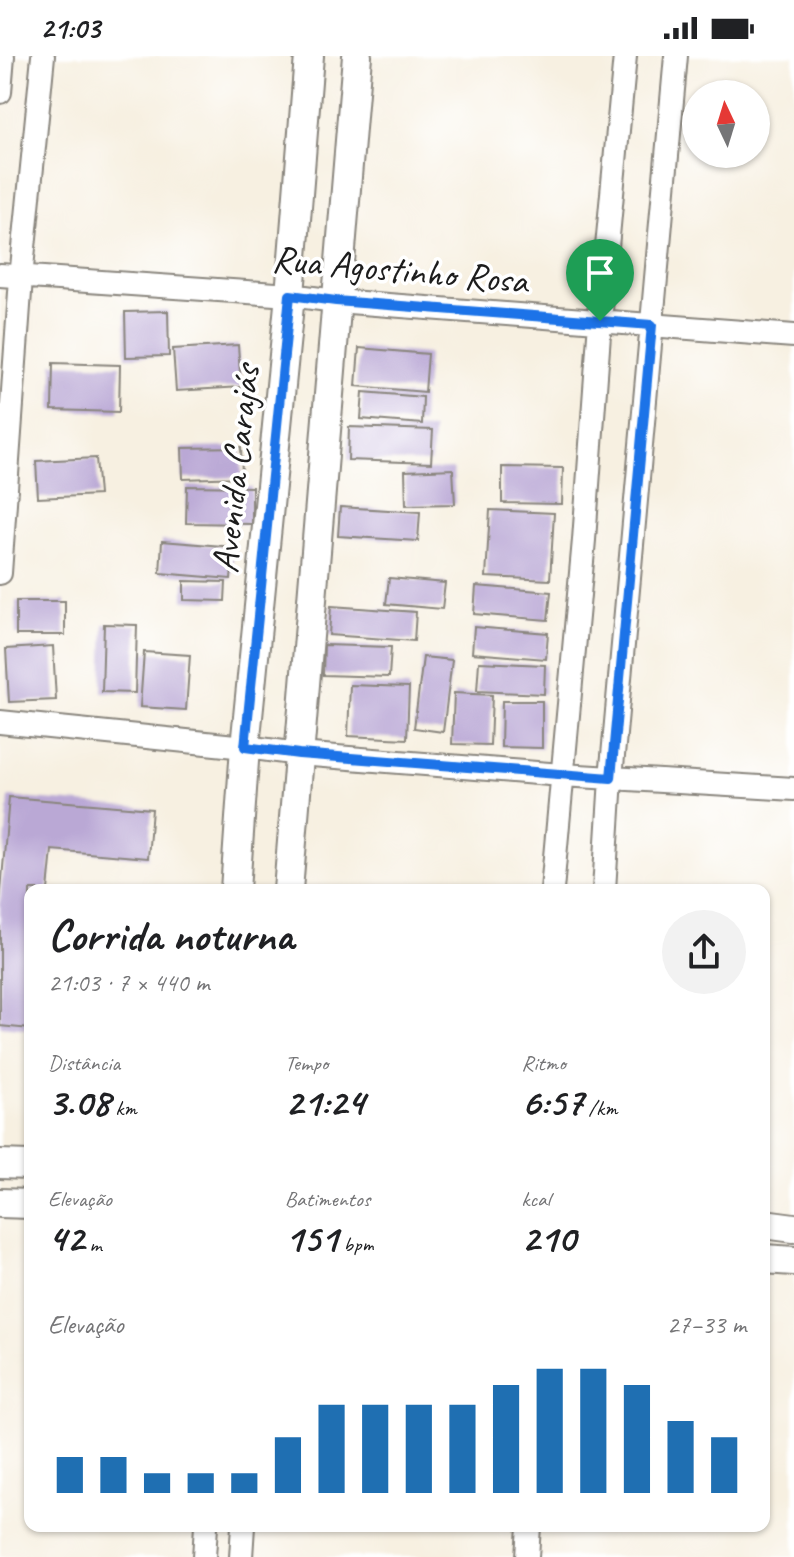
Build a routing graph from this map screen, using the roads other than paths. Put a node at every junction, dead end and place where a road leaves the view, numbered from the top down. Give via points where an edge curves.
1 (3, 56) edge
2 (43, 56) edge
3 (309, 56) edge
4 (357, 56) edge
5 (625, 56) edge
6 (676, 56) edge
7 (0, 92) edge
8 (11, 276) edge
9 (290, 295) junction
10 (336, 301) junction
11 (600, 321) junction
12 (652, 325) junction
13 (794, 336) edge
14 (0, 573) edge
15 (0, 722) edge
16 (245, 747) junction
17 (299, 754) junction
18 (562, 775) junction
19 (611, 778) junction
20 (794, 789) edge
21 (235, 884) edge
22 (288, 884) edge
23 (553, 884) edge
24 (604, 884) edge
25 (0, 1164) edge
26 (24, 1165) edge
27 (0, 1203) edge
28 (24, 1204) edge
29 (770, 1225) edge
30 (794, 1228) edge
31 (770, 1259) edge
32 (794, 1261) edge
33 (206, 1532) edge
34 (243, 1532) edge
35 (529, 1532) edge
36 (204, 1557) edge
37 (241, 1557) edge
38 (527, 1557) edge

1 - 7 street
2 - 8 street
3 - 9 street, Avenida Carajás
4 - 10 street
5 - 11 street
6 - 12 street
8 - 9 street, Rua Agostinho Rosa
8 - 14 street
9 - 10 street, Rua Agostinho Rosa
9 - 16 street, Avenida Carajás
10 - 11 street, Rua Agostinho Rosa
10 - 17 street
11 - 12 street, Rua Agostinho Rosa
11 - 18 street
12 - 13 street, Rua Agostinho Rosa
12 - 19 street
15 - 16 street
16 - 17 street
16 - 21 street, Avenida Carajás
17 - 18 street
17 - 22 street
18 - 19 street
18 - 23 street
19 - 20 street
19 - 24 street
25 - 26 street
27 - 28 street
29 - 30 street
31 - 32 street
33 - 36 street
34 - 37 street
35 - 38 street

